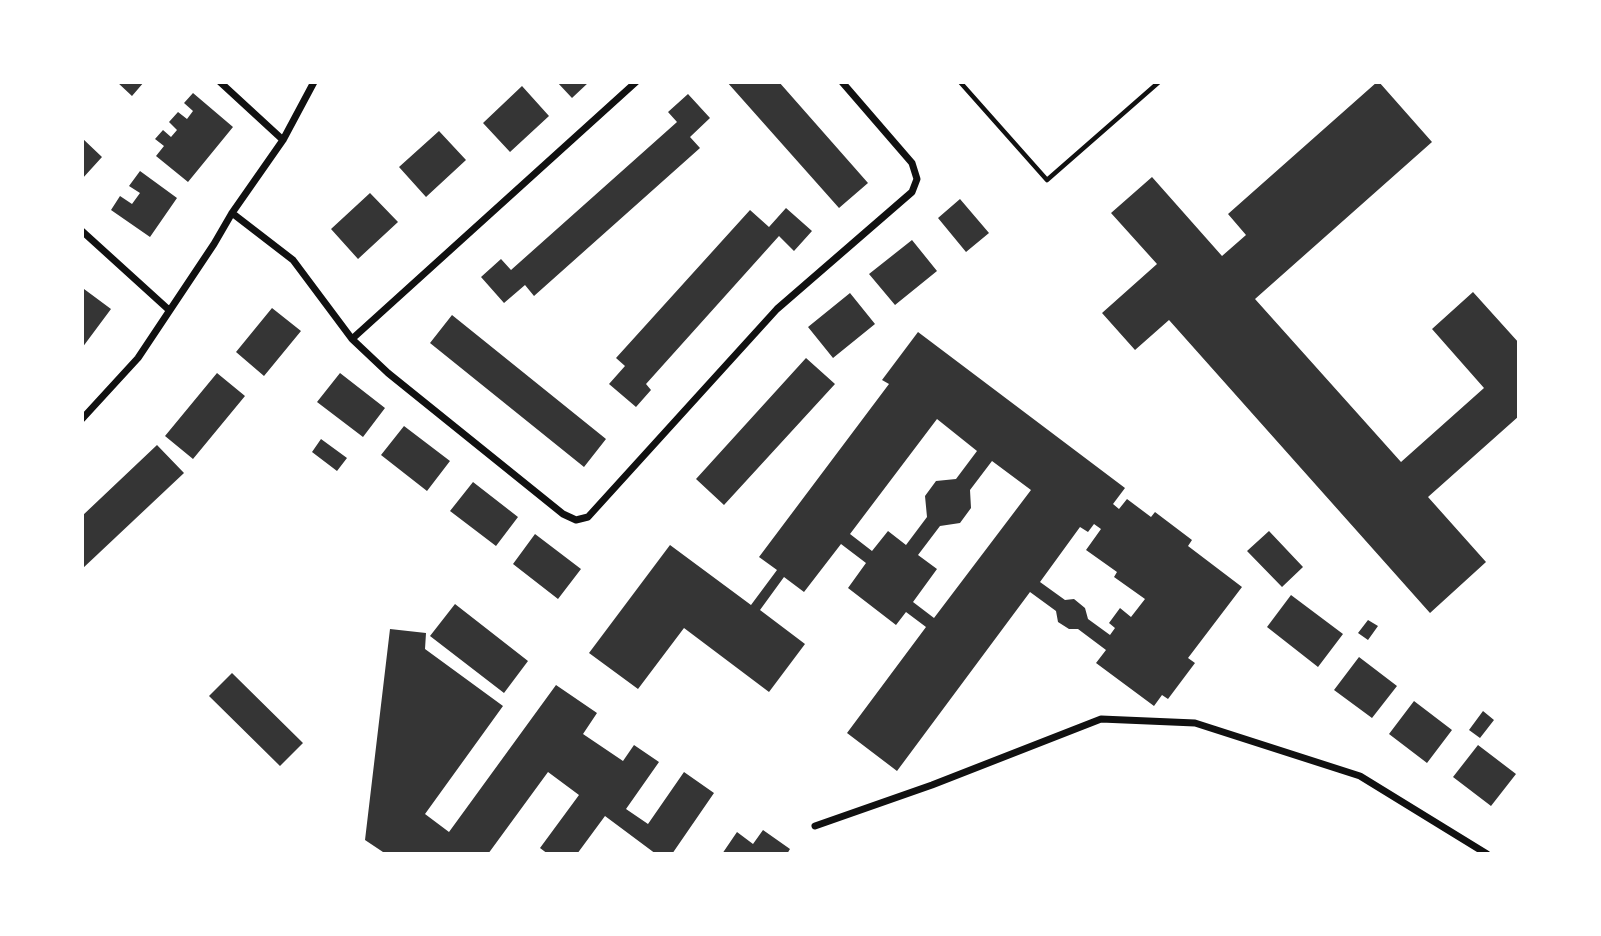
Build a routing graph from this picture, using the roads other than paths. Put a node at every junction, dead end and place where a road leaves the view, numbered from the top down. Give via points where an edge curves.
1 (220, 82) edge
2 (314, 82) edge
3 (636, 82) edge
4 (842, 82) edge
5 (283, 140) junction
6 (233, 213) junction
7 (82, 231) edge
8 (169, 310) junction
9 (352, 339) junction
10 (82, 419) edge
11 (815, 825) dead end
12 (1487, 854) edge

1 - 5 street
2 - 5 street
3 - 9 street
4 - 9 street via 912,163 917,179 912,192 777,309 588,517 576,520 563,514
5 - 6 street
6 - 8 street
6 - 9 street via 293,260
7 - 8 street
8 - 10 street via 138,358
11 - 12 street via 1101,719 1195,723 1360,776

